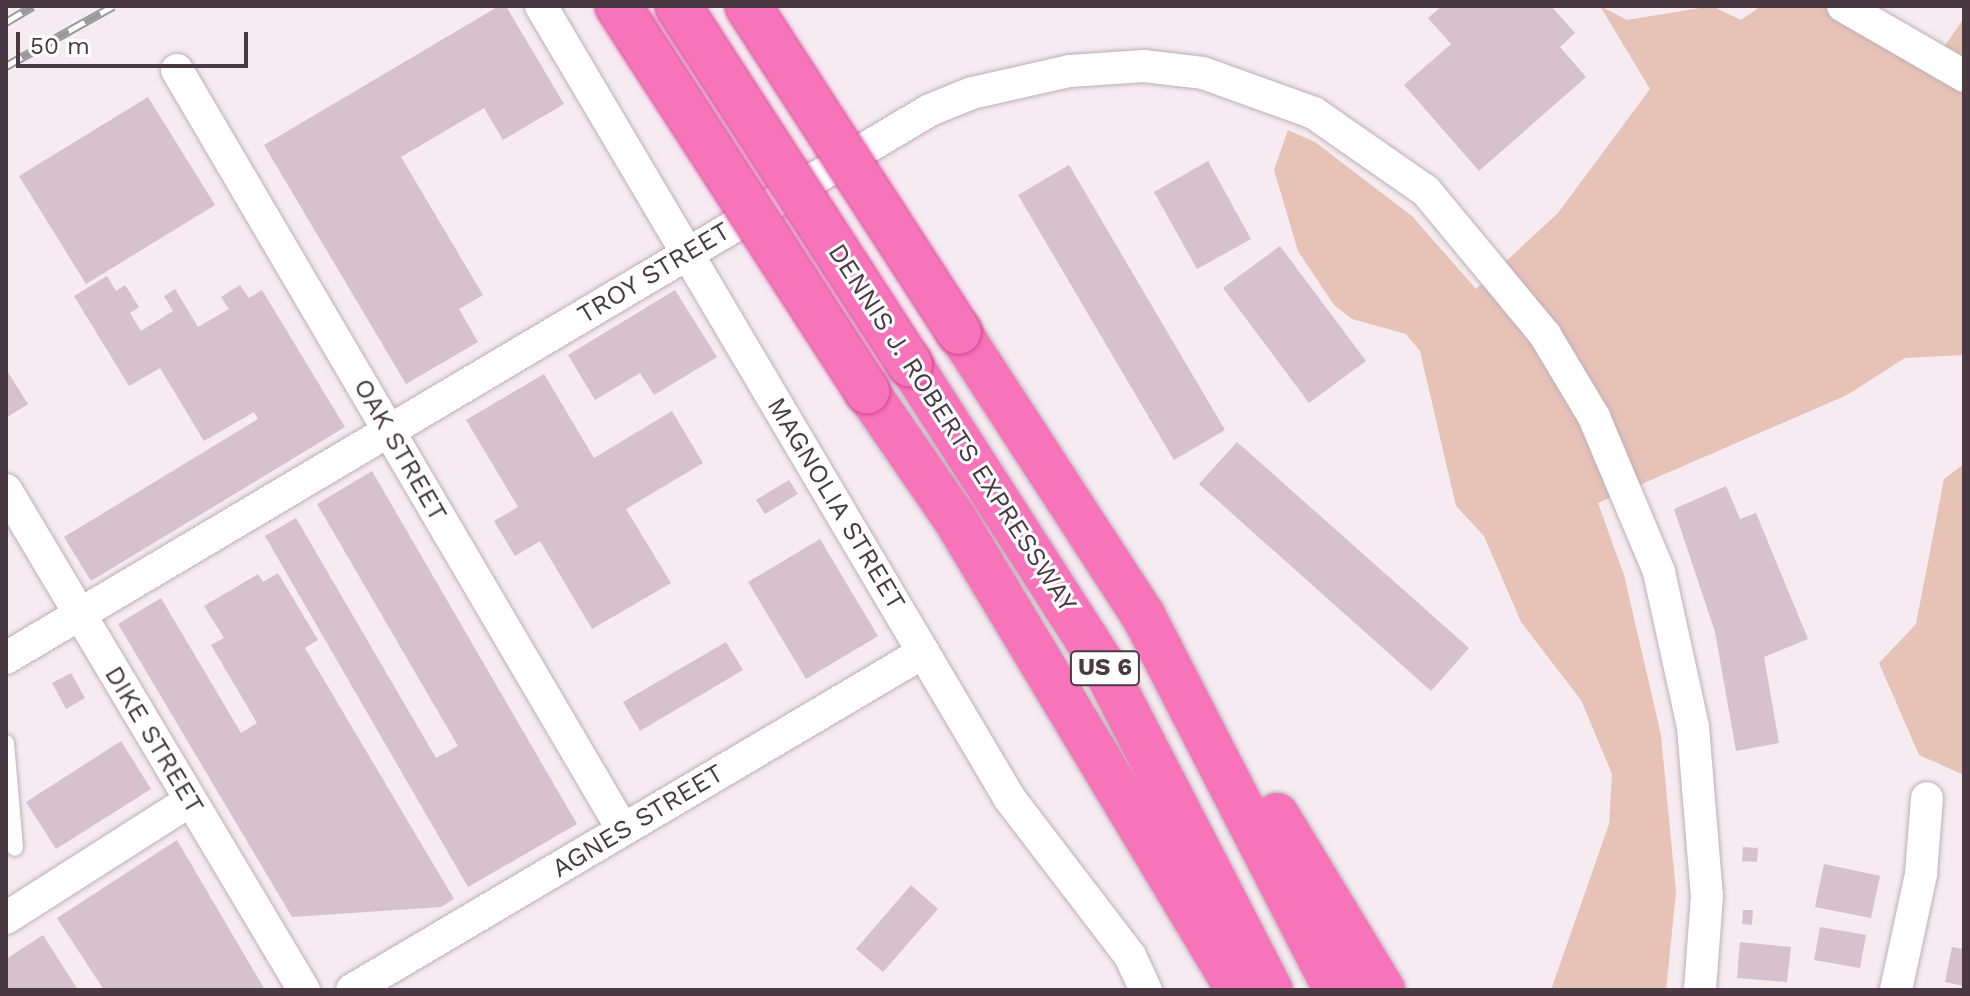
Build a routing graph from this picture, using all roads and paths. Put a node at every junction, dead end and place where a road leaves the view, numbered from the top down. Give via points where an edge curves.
1 (541, 6) edge
2 (618, 6) edge
3 (678, 6) edge
4 (748, 6) edge
5 (778, 6) edge
6 (1843, 6) edge
7 (177, 70) dead end
8 (1964, 76) edge
9 (688, 253) junction
10 (959, 332) junction
11 (388, 430) junction
12 (6, 490) edge
13 (79, 614) junction
14 (924, 652) junction
15 (6, 658) edge
16 (1172, 666) junction
17 (6, 743) edge
18 (1927, 798) dead end
19 (190, 801) junction
20 (623, 830) junction
21 (15, 848) dead end
22 (6, 918) edge
23 (304, 990) edge
24 (352, 990) edge
25 (1146, 990) edge
26 (1238, 990) edge
27 (1271, 990) edge
28 (1336, 990) edge
29 (1383, 990) edge
30 (1700, 990) edge
31 (1896, 990) edge

1 - 9 street, MAGNOLIA STREET
2 - 26 highway, bridge via 955,519
3 - 27 highway, DENNIS J. ROBERTS EXPRESSWAY / US 6, bridge via 1103,665
4 - 10 highway, US 6, bridge
5 - 10 highway, bridge
6 - 8 street
7 - 11 street, OAK STREET
9 - 11 street, TROY STREET
9 - 14 street, MAGNOLIA STREET
9 - 30 street, TROY STREET via 930,110 1047,76 1144,66 1203,73 1275,96 1344,130 1426,191 1498,273 1594,417 1634,511 1659,572 1693,727 1707,896
10 - 16 highway, US 6
11 - 13 street, TROY STREET
11 - 20 street, OAK STREET
12 - 13 street, DIKE STREET
13 - 15 street, TROY STREET
13 - 19 street, DIKE STREET
14 - 20 street, AGNES STREET
14 - 25 street, MAGNOLIA STREET via 1022,819 1130,956
16 - 28 highway, US 6
16 - 29 highway via 1316,874
17 - 21 lane
18 - 31 street via 1921,874
19 - 22 street
19 - 23 street, DIKE STREET
20 - 24 street, AGNES STREET

